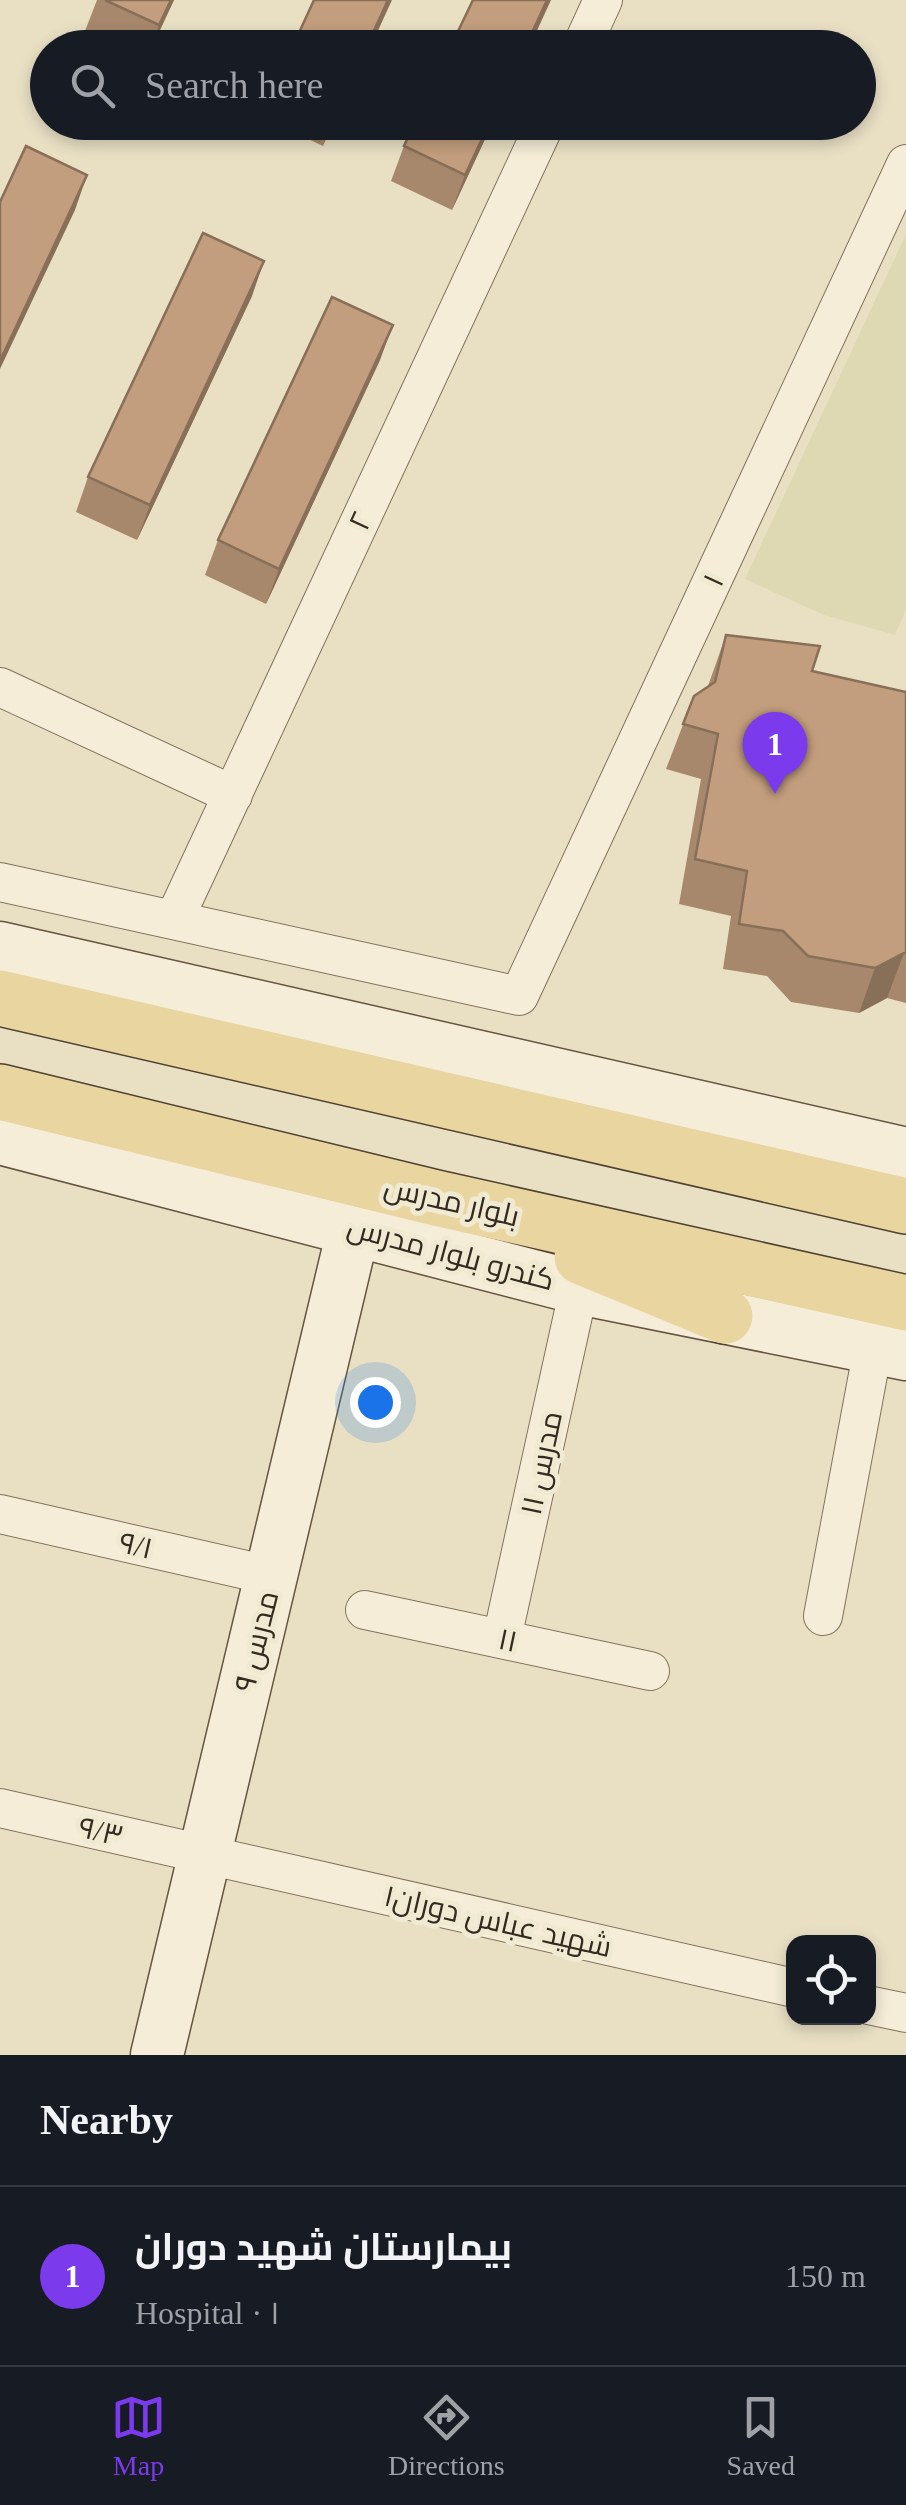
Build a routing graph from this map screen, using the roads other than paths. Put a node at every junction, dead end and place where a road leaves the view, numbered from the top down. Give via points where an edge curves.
1 (603, 0) edge
2 (589, 30) edge
3 (538, 140) edge
4 (906, 164) edge
5 (0, 687) edge
6 (232, 795) junction
7 (0, 882) edge
8 (174, 920) junction
9 (0, 948) edge
10 (0, 998) edge
11 (0, 1092) edge
12 (0, 1138) edge
13 (906, 1154) edge
14 (436, 1198) junction
15 (906, 1206) edge
16 (354, 1227) junction
17 (580, 1288) junction
18 (906, 1303) edge
19 (725, 1316) junction
20 (889, 1351) edge
21 (0, 1514) edge
22 (272, 1576) junction
23 (365, 1610) dead end
24 (823, 1616) dead end
25 (502, 1638) junction
26 (650, 1672) dead end
27 (0, 1808) edge
28 (203, 1854) junction
29 (786, 1986) edge
30 (876, 2007) edge
31 (906, 2014) edge
32 (157, 2055) edge

1 - 2 street
3 - 6 street, ۲
4 - 8 street, ۱ via 520,996
5 - 6 street
6 - 8 street, ۲
7 - 8 street
9 - 13 main road
10 - 15 main road
11 - 14 main road, بلوار مدرس
12 - 16 main road, کندرو بلوار مدرس
14 - 18 main road, بلوار مدرس
14 - 19 main road
16 - 17 main road, کندرو بلوار مدرس
16 - 22 main road, مدرس ۹
17 - 19 main road, کندرو بلوار مدرس
17 - 25 street, مدرس ۱۱
19 - 20 main road, کندرو بلوار مدرس
20 - 24 street
21 - 22 street, ۹/۱
22 - 28 main road, مدرس ۹
23 - 25 street, ۱۱
25 - 26 street, ۱۱
27 - 28 street, ۹/۳
28 - 29 street, شهید عباس دوران۱
28 - 32 main road, مدرس ۹
30 - 31 street

